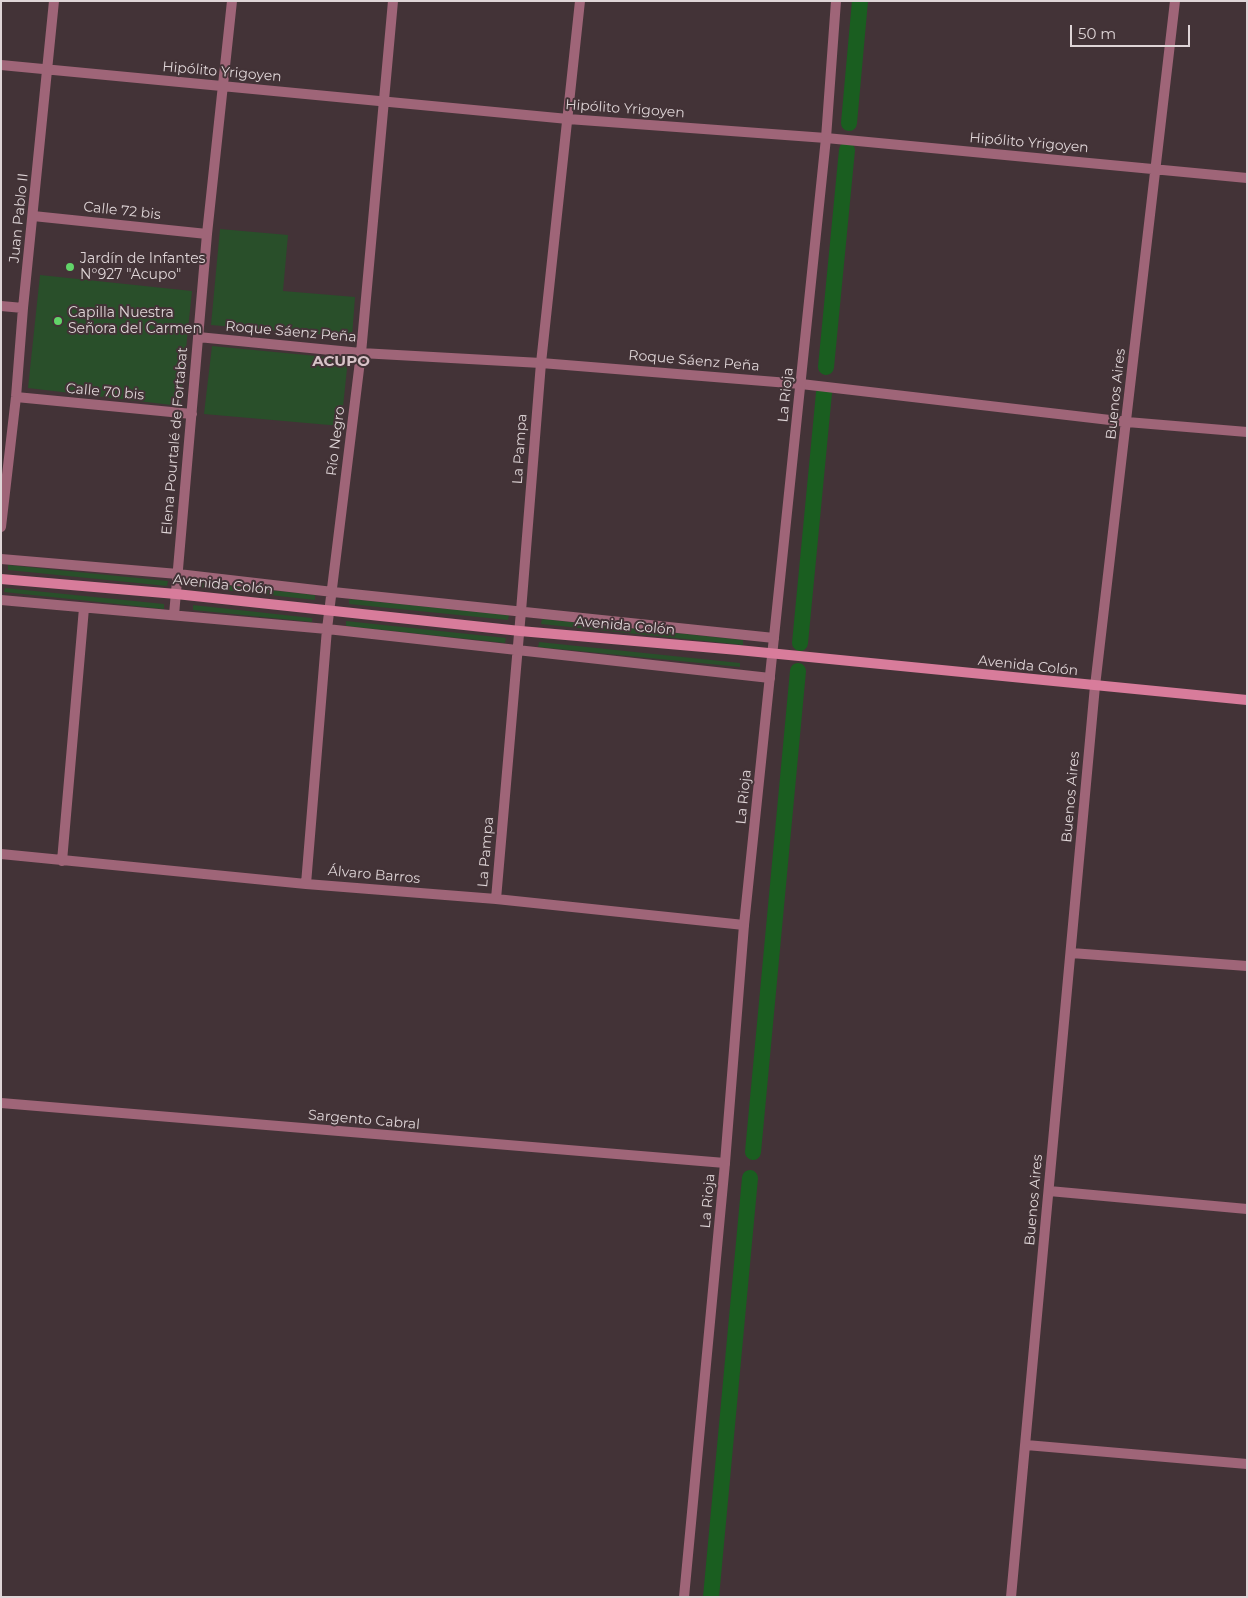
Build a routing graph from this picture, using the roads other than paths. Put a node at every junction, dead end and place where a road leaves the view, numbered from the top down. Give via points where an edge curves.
1 (54, 1) edge
2 (232, 1) edge
3 (393, 1) edge
4 (580, 1) edge
5 (836, 1) edge
6 (1175, 1) edge
7 (1, 65) edge
8 (47, 70) junction
9 (223, 86) junction
10 (383, 101) junction
11 (568, 119) junction
12 (826, 138) junction
13 (1154, 168) junction
14 (1247, 178) edge
15 (33, 216) junction
16 (207, 234) junction
17 (1, 306) edge
18 (23, 308) junction
19 (198, 338) junction
20 (360, 353) junction
21 (541, 363) junction
22 (801, 384) junction
23 (16, 397) junction
24 (192, 414) junction
25 (1127, 422) junction
26 (1247, 432) edge
27 (1, 527) edge
28 (1, 559) edge
29 (178, 574) junction
30 (1, 579) edge
31 (333, 592) junction
32 (176, 594) junction
33 (1, 600) edge
34 (84, 608) junction
35 (330, 610) junction
36 (522, 611) junction
37 (174, 615) junction
38 (327, 629) junction
39 (520, 630) junction
40 (774, 638) junction
41 (517, 650) junction
42 (772, 654) junction
43 (770, 678) junction
44 (1095, 686) junction
45 (1247, 700) edge
46 (1, 854) edge
47 (62, 860) junction
48 (306, 884) junction
49 (496, 899) junction
50 (744, 925) junction
51 (1071, 953) junction
52 (1247, 966) edge
53 (1, 1104) edge
54 (725, 1163) junction
55 (1049, 1191) junction
56 (1247, 1209) edge
57 (1026, 1445) junction
58 (1247, 1464) edge
59 (684, 1597) edge
60 (1011, 1597) edge

1 - 8 street, Juan Pablo II
2 - 9 street, Elena Pourtalé de Fortabat
3 - 10 street, Río Negro
4 - 11 street, La Pampa
5 - 12 street, La Rioja
6 - 13 street, Buenos Aires
7 - 8 street, Hipólito Yrigoyen
8 - 9 street, Hipólito Yrigoyen
8 - 15 street, Juan Pablo II
9 - 10 street, Hipólito Yrigoyen
9 - 16 street, Elena Pourtalé de Fortabat
10 - 11 street, Hipólito Yrigoyen
10 - 20 street, Río Negro
11 - 12 street, Hipólito Yrigoyen
11 - 21 street, La Pampa
12 - 13 street, Hipólito Yrigoyen
12 - 22 street, La Rioja
13 - 14 street, Hipólito Yrigoyen
13 - 25 street, Buenos Aires
15 - 16 street, Calle 72 bis
15 - 18 street, Juan Pablo II
16 - 19 street, Elena Pourtalé de Fortabat
17 - 18 street
18 - 23 street, Juan Pablo II
19 - 20 street, Roque Sáenz Peña
19 - 24 street, Elena Pourtalé de Fortabat
20 - 21 street, Roque Sáenz Peña
20 - 31 street, Río Negro
21 - 22 street, Roque Sáenz Peña
21 - 36 street, La Pampa
22 - 25 street, Roque Sáenz Peña
22 - 40 street, La Rioja
23 - 24 street, Calle 70 bis
23 - 27 street, Juan Pablo II
24 - 29 street, Elena Pourtalé de Fortabat
25 - 26 street, Roque Sáenz Peña
25 - 44 street, Buenos Aires
28 - 29 street, Avenida Colón
29 - 31 street, Avenida Colón
29 - 32 street, Elena Pourtalé de Fortabat
30 - 32 main road, Avenida Colón
31 - 35 street, Río Negro
31 - 36 street, Avenida Colón
32 - 35 main road, Avenida Colón
32 - 37 street, Elena Pourtalé de Fortabat
33 - 34 street
34 - 37 street
34 - 47 street
35 - 38 street, Río Negro
35 - 39 main road, Avenida Colón
36 - 39 street, La Pampa
36 - 40 street, Avenida Colón
37 - 38 street
38 - 41 street
38 - 48 street, Río Negro
39 - 41 street, La Pampa
39 - 42 main road, Avenida Colón
40 - 42 street, La Rioja
41 - 43 street
41 - 49 street, La Pampa
42 - 43 street, La Rioja
42 - 44 main road, Avenida Colón
43 - 50 street, La Rioja
44 - 45 main road, Avenida Colón
44 - 51 street, Buenos Aires
46 - 47 street, Álvaro Barros
47 - 48 street, Álvaro Barros
48 - 49 street, Álvaro Barros
49 - 50 street, Álvaro Barros
50 - 54 street, La Rioja
51 - 52 street
51 - 55 street, Buenos Aires
53 - 54 street, Sargento Cabral
54 - 59 street, La Rioja
55 - 56 street
55 - 57 street, Buenos Aires
57 - 58 street
57 - 60 street, Buenos Aires

